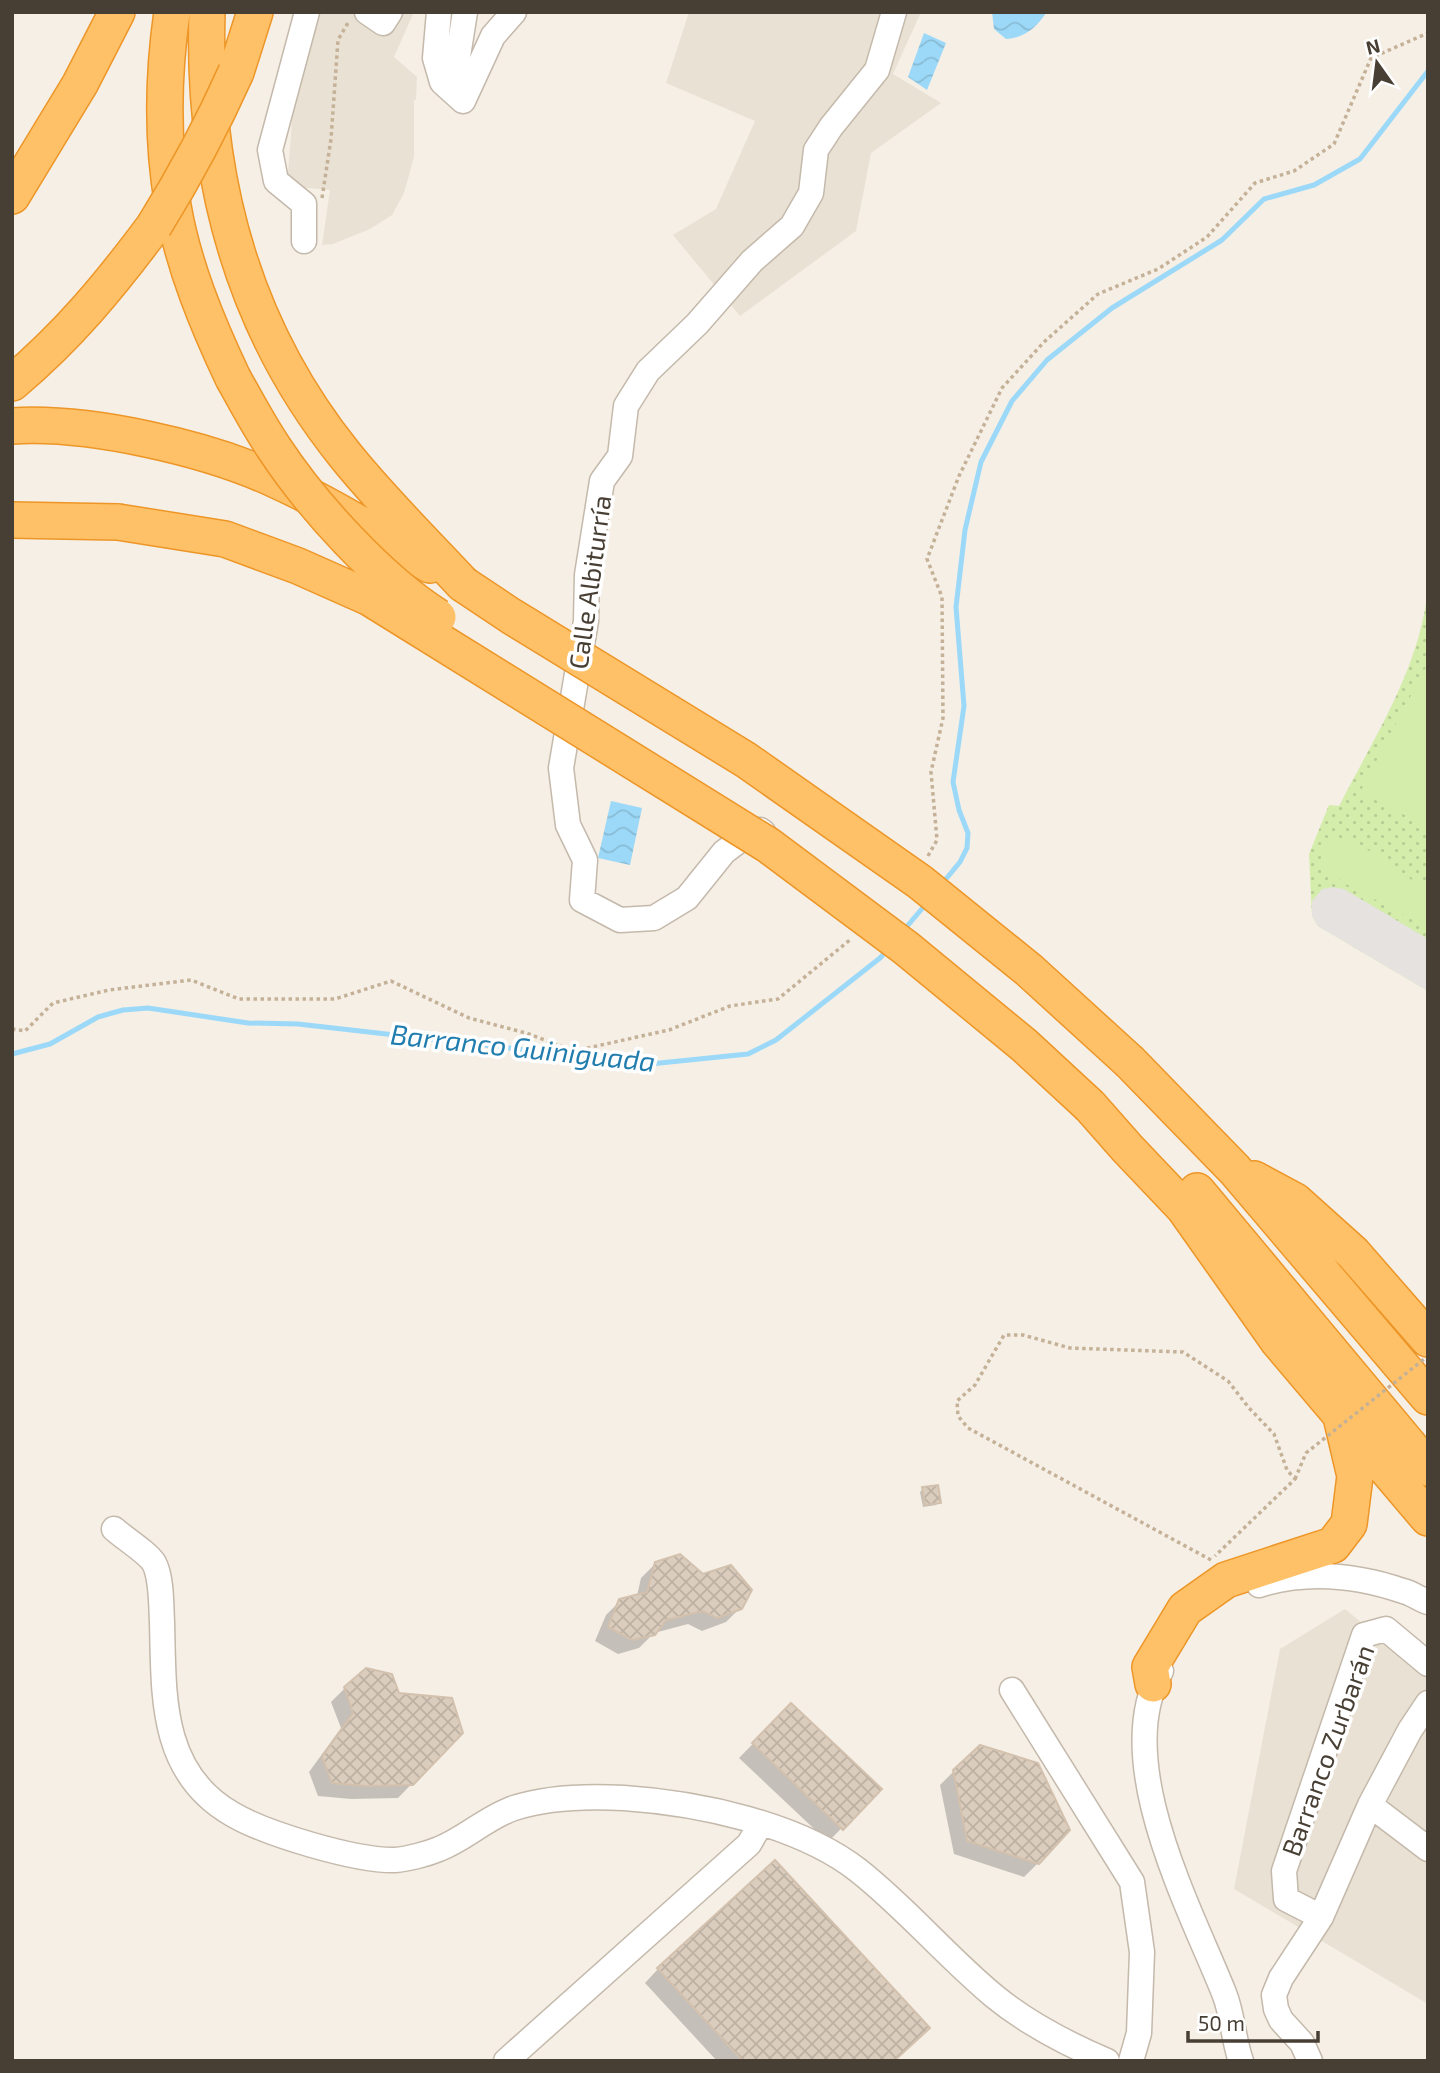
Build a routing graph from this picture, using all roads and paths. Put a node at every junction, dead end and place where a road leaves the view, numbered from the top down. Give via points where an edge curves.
1 (117, 12) edge
2 (172, 12) edge
3 (207, 12) edge
4 (255, 12) edge
5 (307, 12) edge
6 (354, 12) edge
7 (367, 12) edge
8 (390, 12) edge
9 (439, 12) edge
10 (465, 12) edge
11 (514, 12) edge
12 (894, 12) edge
13 (1428, 33) edge
14 (450, 89) junction
15 (12, 196) edge
16 (304, 204) junction
17 (304, 241) dead end
18 (12, 383) edge
19 (12, 426) edge
20 (12, 520) edge
21 (463, 584) junction
22 (924, 863) dead end
23 (822, 892) dead end
24 (855, 936) dead end
25 (12, 1029) edge
26 (1096, 1100) junction
27 (1235, 1170) junction
28 (1428, 1339) edge
29 (1428, 1356) edge
30 (1428, 1397) edge
31 (1340, 1414) junction
32 (1428, 1468) edge
33 (1428, 1518) edge
34 (114, 1529) dead end
35 (1211, 1560) dead end
36 (1417, 1588) edge
37 (1428, 1602) edge
38 (1428, 1664) edge
39 (1153, 1685) junction
40 (1012, 1690) dead end
41 (1428, 1703) edge
42 (1370, 1805) junction
43 (761, 1823) junction
44 (1428, 1849) edge
45 (1321, 1917) junction
46 (1237, 2056) edge
47 (506, 2061) edge
48 (1107, 2061) edge
49 (1131, 2061) edge
50 (1310, 2061) edge

1 - 15 highway via 80,84
2 - 26 highway, bridge via 166,139 179,234 209,326 233,378 274,448 323,512 374,565 430,612 774,827 917,935 1036,1032
3 - 21 highway via 205,66 212,146 225,212 269,337 343,453
4 - 18 highway, bridge via 215,119 154,226 100,297 50,351
5 - 16 street via 270,150 276,181
6 - 16 path via 338,40 323,197
7 - 8 street via 383,23
9 - 14 street via 435,58 442,82
10 - 14 street
11 - 14 street via 493,36 463,101
12 - 23 street, Calle Albiturría via 877,70 816,150 811,193 792,226 752,261 648,371 626,406 621,456 602,481 587,575 586,621 561,768 568,825 585,860 582,900 620,920 654,918 687,898 724,852 760,830 802,865
13 - 22 path via 1371,58 1334,144 1294,172 1255,183 1207,237 1158,269 1098,294 1002,388 959,476 927,559 942,597 943,718 931,772 937,840
16 - 17 street
19 - 21 highway, bridge via 76,428 207,454 276,479
20 - 26 highway, bridge via 118,522 225,539 381,604 768,845
21 - 27 highway, bridge via 746,760 920,882 1130,1062
24 - 25 path via 778,999 730,1006 669,1030 575,1051 469,1018 391,981 335,999 239,999 191,980 109,990 53,1003 25,1031
26 - 31 highway via 1127,1148 1184,1208 1278,1340
26 - 32 highway via 1146,1135 1217,1213
27 - 28 highway via 1295,1201 1353,1253
27 - 30 highway
29 - 35 path, bridge via 1306,1453 1296,1479 1287,1470 1275,1434 1228,1381 1183,1352 1070,1348 1023,1335 1004,1335 975,1385 957,1401 958,1416 968,1427
31 - 33 highway
31 - 39 highway via 1356,1476 1349,1524 1333,1545 1226,1580 1185,1609 1150,1667
34 - 43 street via 154,1563 161,1592 164,1709 183,1763 202,1792 232,1814 281,1835 347,1854 397,1860 440,1849 513,1808 561,1799 658,1802
36 - 37 street
36 - 39 street via 1308,1575 1246,1589 1210,1609 1178,1641
38 - 45 street, Barranco Zurbarán via 1386,1629 1364,1635 1284,1871 1286,1899
39 - 46 street via 1144,1729 1148,1783 1172,1873 1225,1996
40 - 49 street via 1132,1882 1142,1952 1139,2033
41 - 42 street
42 - 44 street
42 - 45 street
43 - 47 street via 749,1844
43 - 48 street via 791,1832 859,1871 994,1996 1066,2043
45 - 50 street via 1274,1995 1281,2020 1302,2043

